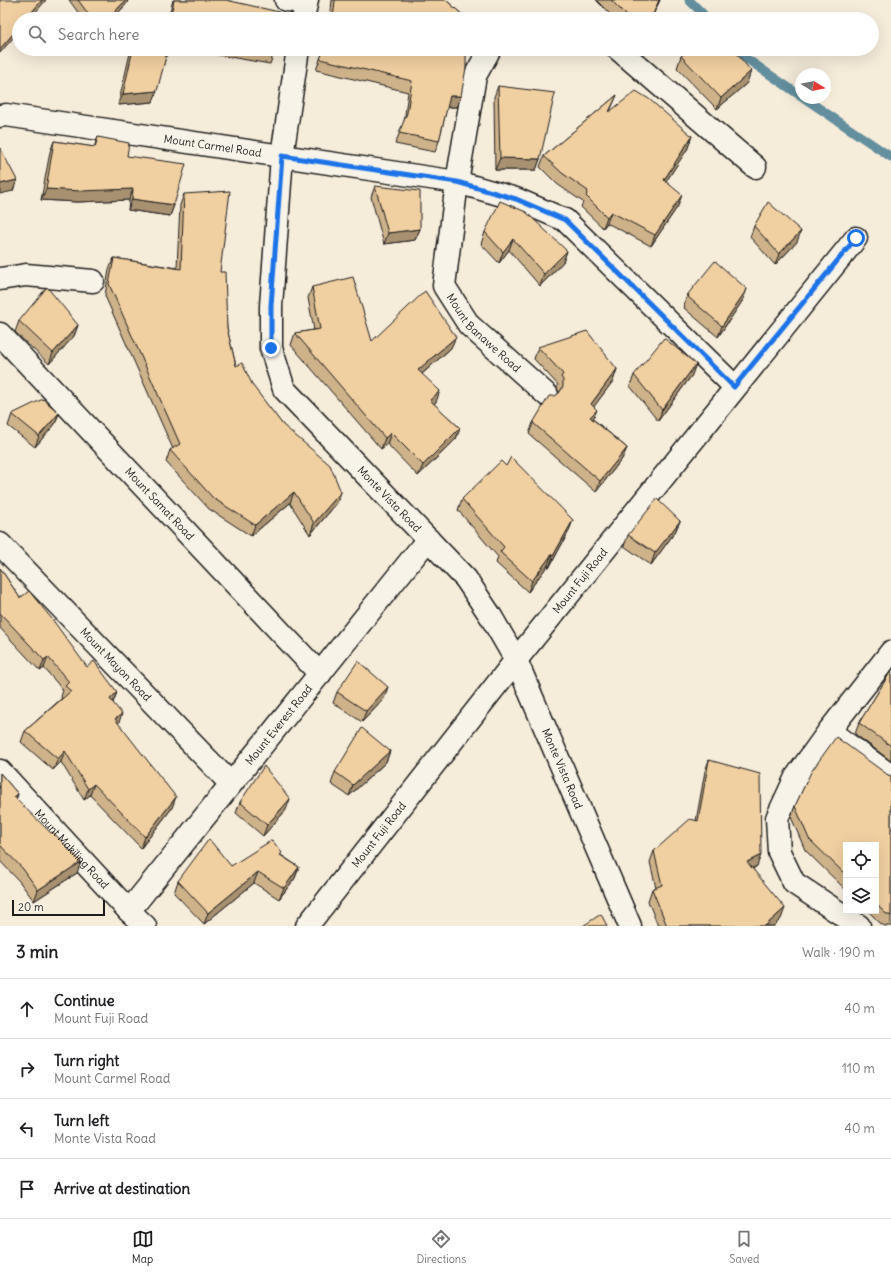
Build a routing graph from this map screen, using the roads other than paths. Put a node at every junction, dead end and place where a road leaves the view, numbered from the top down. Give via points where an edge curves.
1 (297, 56) edge
2 (486, 56) edge
3 (626, 56) edge
4 (0, 116) edge
5 (282, 156) junction
6 (754, 167) dead end
7 (457, 182) junction
8 (856, 238) dead end
9 (0, 279) edge
10 (93, 281) dead end
11 (0, 334) edge
12 (734, 387) junction
13 (547, 395) dead end
14 (428, 539) junction
15 (0, 544) edge
16 (891, 652) edge
17 (516, 660) junction
18 (320, 674) junction
19 (829, 731) junction
20 (0, 771) edge
21 (891, 776) edge
22 (231, 784) junction
23 (129, 910) junction
24 (145, 926) edge
25 (307, 926) edge
26 (630, 926) edge
27 (859, 926) edge

1 - 5 street, Monte Vista Road
2 - 7 street, Mount Banawe Road via 475,76
3 - 6 street
4 - 5 street, Mount Carmel Road
5 - 7 street, Mount Carmel Road
5 - 14 street, Monte Vista Road via 271,306 271,348 284,389
7 - 12 street, Mount Carmel Road via 516,199 565,220
7 - 13 street, Mount Banawe Road via 444,286 469,325
8 - 12 street, Mount Fuji Road
9 - 10 street via 26,275
11 - 18 street, Mount Samat Road
12 - 17 street, Mount Fuji Road
14 - 17 street, Monte Vista Road via 466,579
14 - 18 street, Mount Everest Road
15 - 22 street, Mount Mayon Road
16 - 19 street
17 - 25 street, Mount Fuji Road
17 - 26 street, Monte Vista Road
18 - 22 street, Mount Everest Road
19 - 21 street
19 - 27 street via 796,777 777,818 779,852 794,883
20 - 23 street, Mount Makiling Road
22 - 23 street, Mount Everest Road
23 - 24 street, Mount Makiling Road

